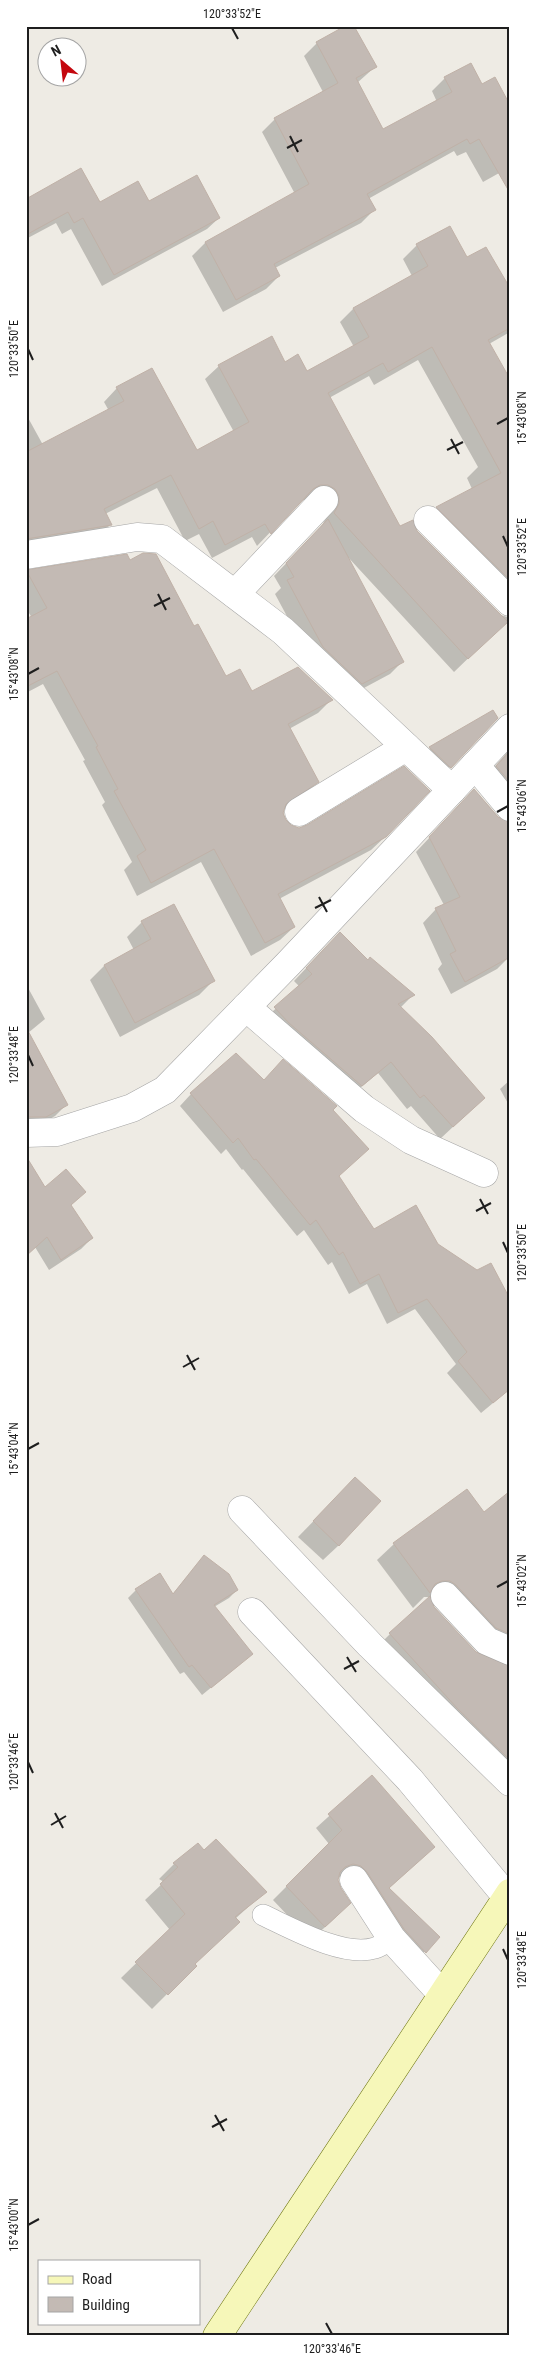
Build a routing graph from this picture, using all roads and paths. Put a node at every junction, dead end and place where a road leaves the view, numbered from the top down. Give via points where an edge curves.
1 (324, 500) dead end
2 (428, 520) dead end
3 (26, 554) edge
4 (235, 594) junction
5 (510, 602) edge
6 (510, 728) edge
7 (406, 746) junction
8 (475, 765) junction
9 (452, 790) junction
10 (510, 807) edge
11 (299, 812) dead end
12 (246, 1007) junction
13 (26, 1134) edge
14 (484, 1173) dead end
15 (242, 1510) dead end
16 (445, 1596) dead end
17 (252, 1612) dead end
18 (510, 1652) edge
19 (510, 1782) edge
20 (354, 1880) dead end
21 (508, 1895) edge
22 (263, 1915) dead end
23 (392, 1939) junction
24 (442, 1994) junction
25 (217, 2336) edge

1 - 4 street
2 - 5 street
3 - 4 street via 137,537 162,539
4 - 7 street via 283,630
6 - 8 street
7 - 9 street
7 - 11 street
8 - 9 street
8 - 10 street
9 - 12 street
12 - 13 street via 165,1090 132,1108 57,1132
12 - 14 street via 364,1109 411,1140
15 - 19 street via 370,1645
16 - 18 street via 487,1641
17 - 21 street via 410,1780
20 - 23 street
21 - 24 main road
22 - 23 lane via 309,1937 351,1949 374,1948
23 - 24 street
24 - 25 main road

